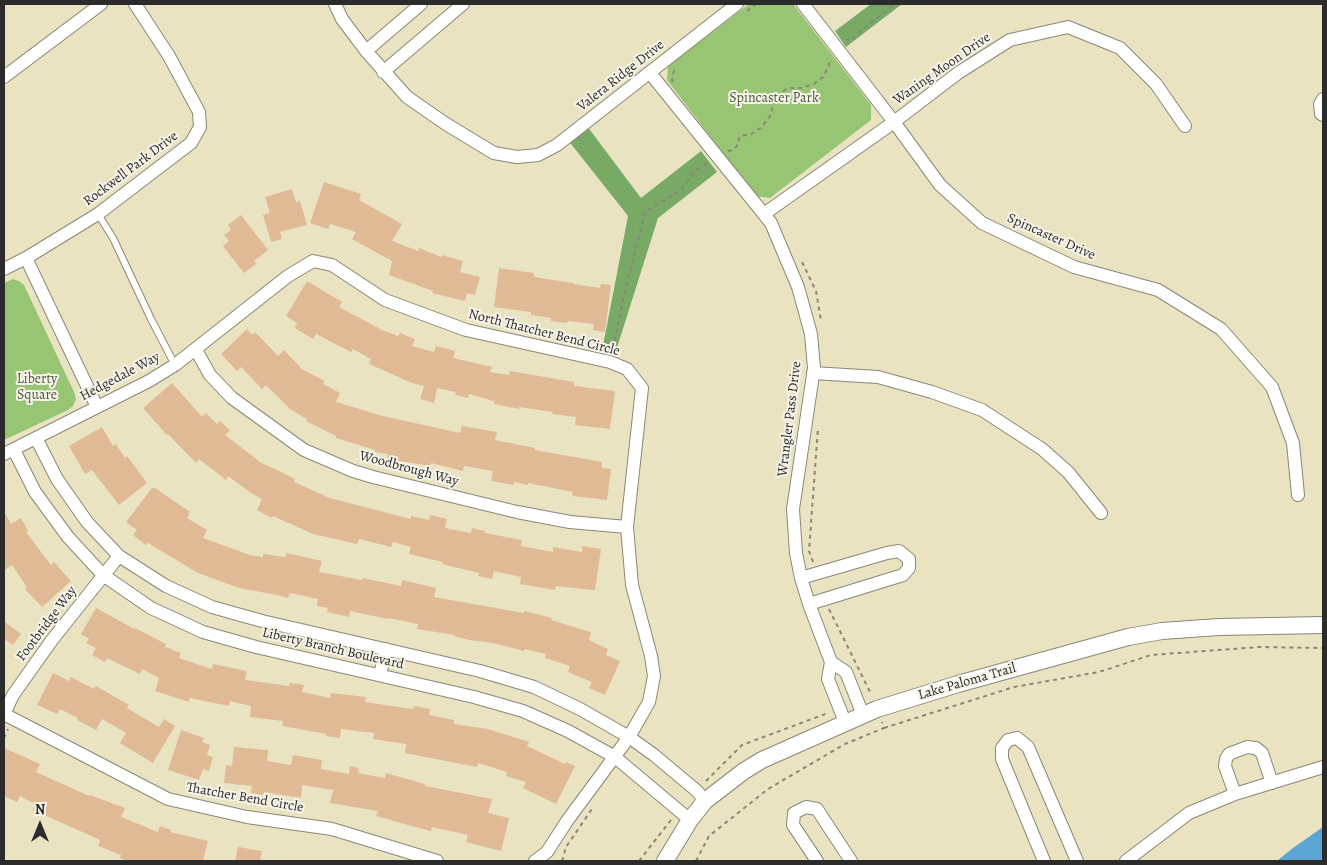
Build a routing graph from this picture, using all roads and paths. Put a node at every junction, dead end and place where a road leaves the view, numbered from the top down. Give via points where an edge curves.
1 (101, 4) edge
2 (135, 4) edge
3 (335, 4) edge
4 (421, 4) edge
5 (463, 4) edge
6 (756, 4) edge
7 (803, 4) edge
8 (895, 4) edge
9 (739, 10) edge
10 (840, 36) dead end
11 (366, 51) junction
12 (828, 56) dead end
13 (675, 66) dead end
14 (384, 72) junction
15 (650, 72) junction
16 (4, 77) edge
17 (678, 88) dead end
18 (1323, 99) edge
19 (1323, 115) edge
20 (894, 122) junction
21 (1185, 126) dead end
22 (717, 157) junction
23 (98, 214) junction
24 (764, 214) junction
25 (26, 258) junction
26 (800, 258) dead end
27 (4, 269) edge
28 (822, 326) dead end
29 (196, 350) junction
30 (610, 362) junction
31 (175, 365) junction
32 (813, 373) junction
33 (96, 407) junction
34 (818, 424) dead end
35 (36, 438) junction
36 (9, 452) edge
37 (1298, 495) dead end
38 (1101, 513) dead end
39 (627, 527) junction
40 (119, 556) junction
41 (816, 574) junction
42 (103, 575) junction
43 (800, 578) junction
44 (824, 599) junction
45 (809, 604) junction
46 (1323, 626) edge
47 (1323, 648) edge
48 (386, 649) junction
49 (831, 662) junction
50 (380, 675) junction
51 (871, 694) dead end
52 (4, 714) edge
53 (863, 715) junction
54 (845, 722) junction
55 (884, 728) dead end
56 (7, 730) dead end
57 (4, 738) edge
58 (622, 747) junction
59 (1323, 767) edge
60 (1272, 783) junction
61 (1235, 794) junction
62 (705, 801) junction
63 (594, 807) dead end
64 (665, 814) dead end
65 (671, 820) dead end
66 (690, 820) junction
67 (437, 861) edge
68 (535, 861) edge
69 (562, 861) edge
70 (665, 861) edge
71 (818, 861) edge
72 (851, 861) edge
73 (1044, 861) edge
74 (1077, 861) edge
75 (1126, 861) edge

1 - 16 street
2 - 23 street, Rockwell Park Drive via 169,56 199,112 200,126 191,143
3 - 11 street
4 - 11 street
5 - 14 street
6 - 9 path
7 - 20 street, Spincaster Drive
8 - 10 path via 851,41
9 - 15 street, Valera Ridge Drive
11 - 14 street
12 - 22 path via 829,66 823,77 814,84 788,88 779,94 762,128 740,136 737,146
13 - 17 path via 672,80
14 - 15 street, Valera Ridge Drive via 407,97 446,124 494,152 517,157 538,155 557,145
15 - 22 street, Wrangler Pass Drive
18 - 19 street via 1320,104
20 - 21 street, Waning Moon Drive via 1010,40 1068,27 1120,48 1156,84
20 - 24 street, Waning Moon Drive
20 - 37 street, Spincaster Drive via 940,185 982,223 1074,267 1158,290 1221,329 1272,387 1293,443
22 - 24 street, Wrangler Pass Drive
22 - 30 path via 695,170 681,190 645,212
23 - 25 street, Rockwell Park Drive
23 - 31 lane
24 - 32 street, Wrangler Pass Drive via 771,223 798,287 811,334
25 - 27 street, Rockwell Park Drive
25 - 33 street
26 - 28 path via 816,291
29 - 30 street, North Thatcher Bend Circle via 288,276 314,261 332,266 386,300 466,330
29 - 31 street, Hedgedale Way
29 - 39 street, Woodbrough Way via 210,375 232,398 304,450 354,471 517,512 570,522
30 - 39 street, North Thatcher Bend Circle via 627,369 642,388
31 - 33 street, Hedgedale Way
32 - 38 street via 878,378 982,410 1042,449 1068,472
32 - 43 street, Wrangler Pass Drive via 793,509
33 - 35 street, Hedgedale Way
34 - 41 path via 809,551
35 - 36 street, Hedgedale Way
35 - 40 street, Liberty Branch Boulevard via 57,479 87,522
36 - 42 street, Liberty Branch Boulevard via 68,537
39 - 58 street, North Thatcher Bend Circle via 632,585 654,676 649,702
40 - 42 street, Footbridge Way
40 - 48 street, Liberty Branch Boulevard via 166,586 212,607
41 - 43 street
41 - 44 street via 899,551 909,559 909,568 902,575
42 - 50 street, Liberty Branch Boulevard via 151,608 203,632
42 - 52 street, Footbridge Way via 12,696
43 - 45 street, Wrangler Pass Drive
44 - 45 street
44 - 51 path
45 - 49 street, Wrangler Pass Drive
46 - 53 street, Lake Paloma Trail via 1219,627 1128,637 958,684
47 - 55 path via 1260,647 1151,654 1099,672 1014,687
48 - 50 street
48 - 58 street, Liberty Branch Boulevard via 534,687 580,709
49 - 53 street, Wrangler Pass Drive via 846,672
49 - 54 street, Wrangler Pass Drive via 828,679
50 - 58 street, Liberty Branch Boulevard via 523,711
52 - 67 street, Thatcher Bend Circle via 168,799 247,817 332,829
53 - 54 street, Lake Paloma Trail
54 - 62 street, Lake Paloma Trail via 762,760
56 - 57 path
58 - 62 street, Liberty Branch Boulevard via 654,755
58 - 66 street, Liberty Branch Boulevard
58 - 68 street via 547,852
59 - 60 street
60 - 61 street
60 - 61 street via 1262,754 1256,748 1247,747 1226,759 1225,766
61 - 75 street via 1189,813
62 - 66 street, Lake Paloma Trail
63 - 69 path via 566,847
64 - 65 path
66 - 70 street, Lake Paloma Trail
71 - 72 street via 793,825 794,813 806,806 817,809
73 - 74 street via 1002,759 1002,748 1008,740 1017,738 1028,747

